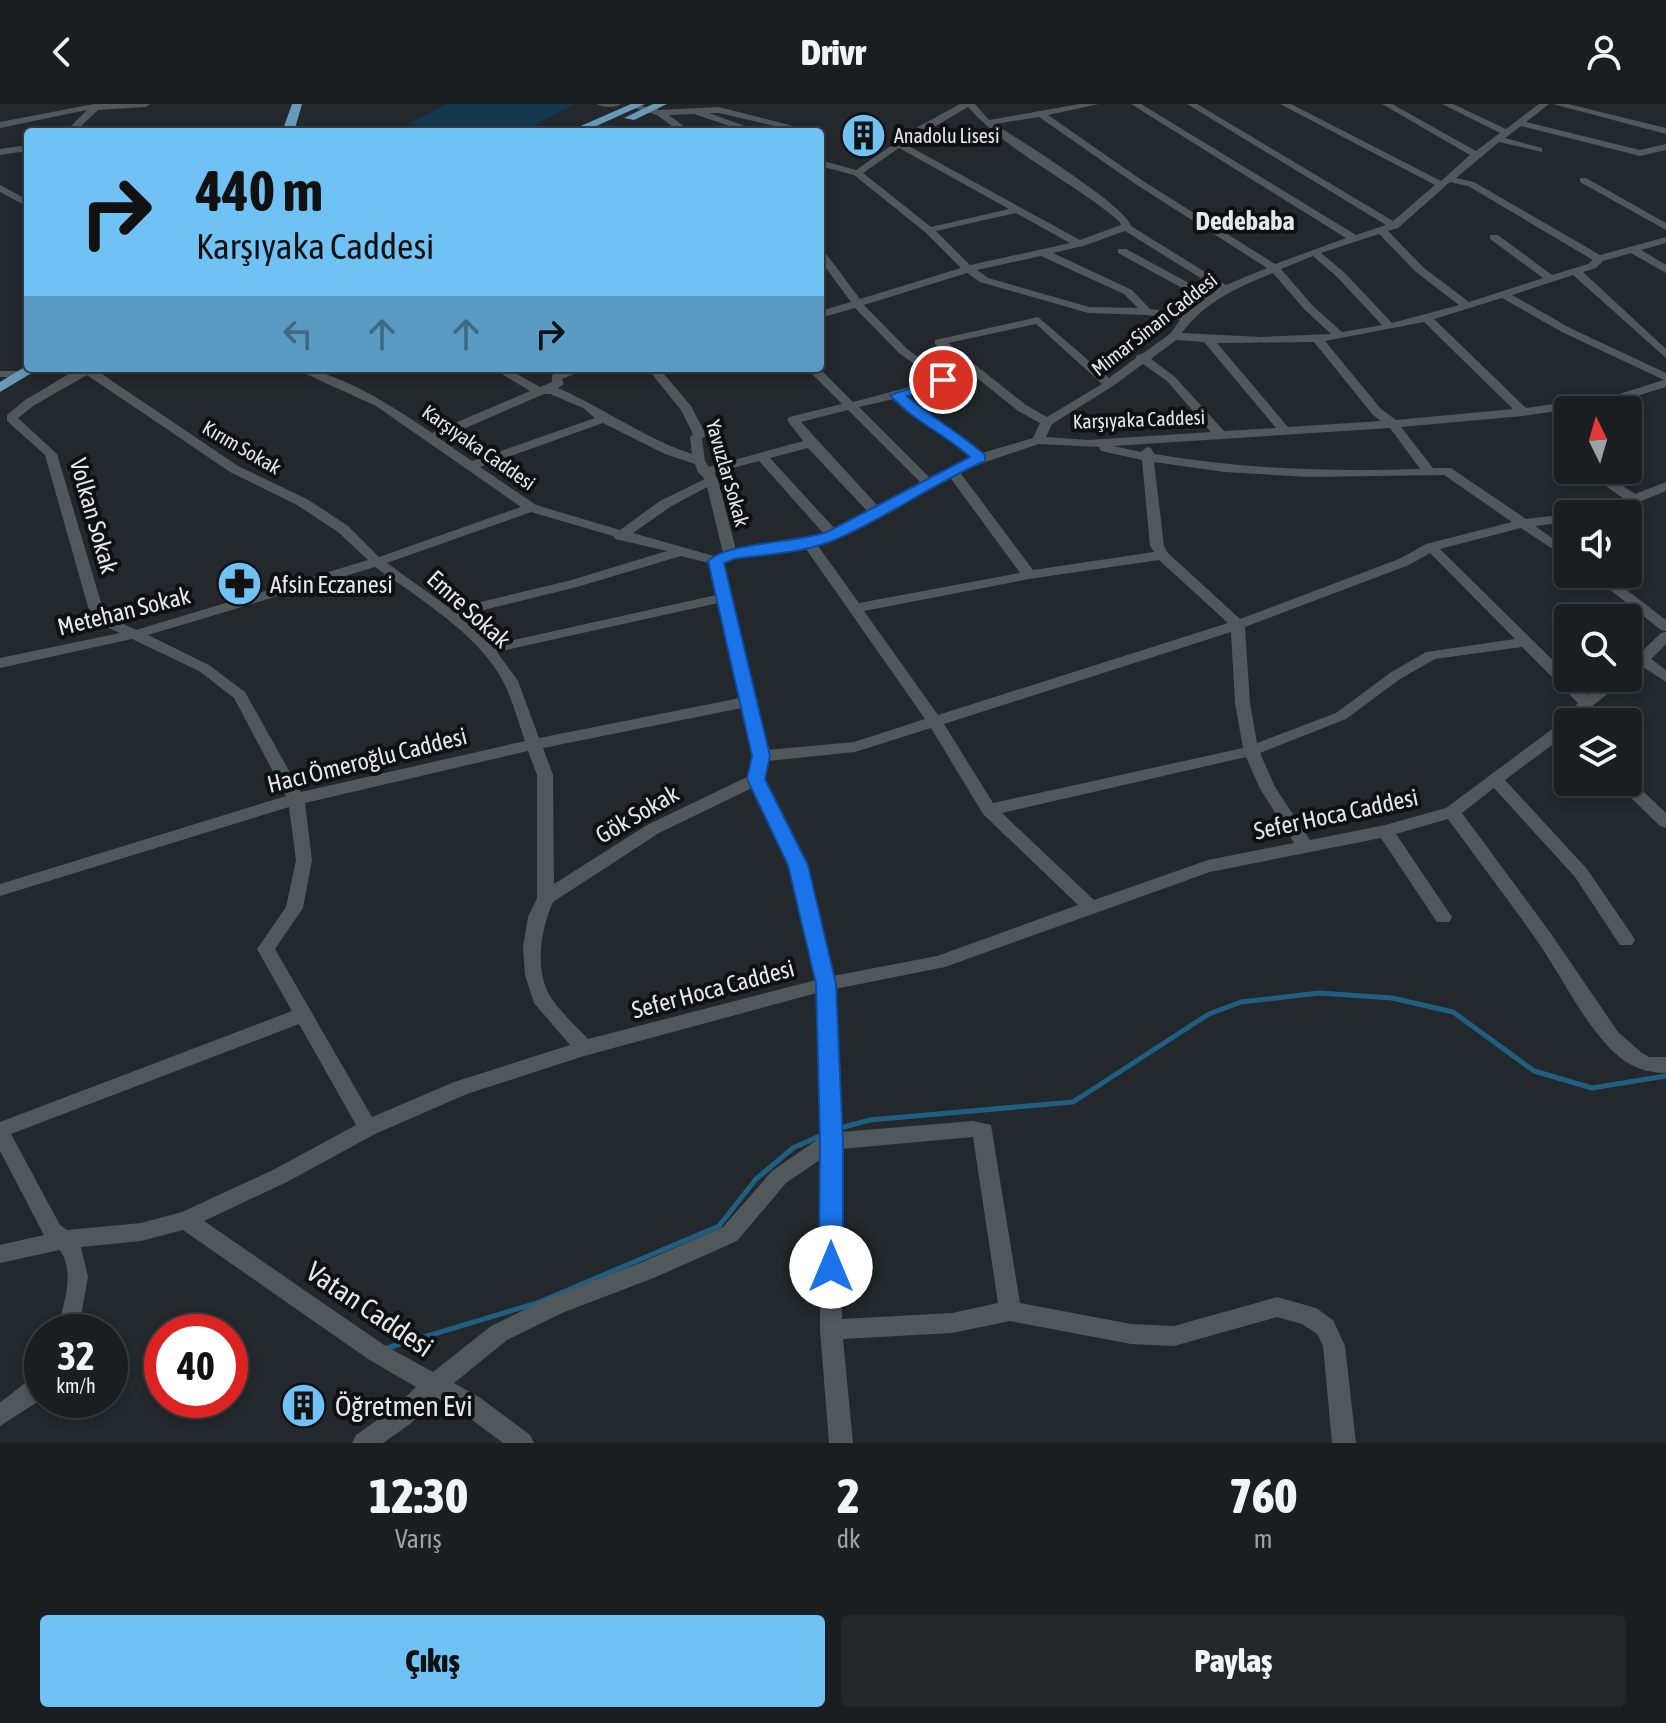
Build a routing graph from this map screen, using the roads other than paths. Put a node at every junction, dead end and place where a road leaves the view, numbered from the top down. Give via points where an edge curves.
1 (146, 104) edge
2 (297, 104) edge
3 (307, 104) edge
4 (601, 104) edge
5 (617, 104) edge
6 (1095, 104) edge
7 (1135, 104) edge
8 (1191, 104) edge
9 (1284, 104) edge
10 (1386, 104) edge
11 (1446, 104) edge
12 (1545, 104) edge
13 (1557, 104) edge
14 (639, 105) edge
15 (98, 106) edge
16 (971, 107) edge
17 (658, 108) edge
18 (695, 112) junction
19 (1041, 114) junction
20 (987, 123) junction
21 (1518, 123) junction
22 (0, 125) edge
23 (74, 128) edge
24 (289, 128) edge
25 (301, 128) edge
26 (583, 128) edge
27 (607, 128) edge
28 (682, 128) edge
29 (744, 128) edge
30 (797, 128) dead end
31 (1666, 131) edge
32 (1502, 136) junction
33 (900, 145) junction
34 (1666, 147) edge
35 (24, 149) edge
36 (1539, 150) dead end
37 (0, 152) edge
38 (1476, 155) junction
39 (824, 164) edge
40 (857, 173) junction
41 (1583, 180) dead end
42 (1445, 182) junction
43 (0, 188) edge
44 (24, 202) edge
45 (1016, 210) junction
46 (1394, 226) junction
47 (1126, 227) junction
48 (1666, 227) edge
49 (929, 230) junction
50 (1382, 231) junction
51 (1494, 237) dead end
52 (1355, 239) junction
53 (1666, 240) edge
54 (1079, 244) junction
55 (1122, 251) dead end
56 (1635, 251) junction
57 (1314, 252) junction
58 (1044, 253) junction
59 (824, 259) edge
60 (1599, 259) junction
61 (1274, 268) junction
62 (968, 269) junction
63 (1666, 270) edge
64 (1575, 271) junction
65 (1551, 279) junction
66 (1225, 289) junction
67 (1504, 295) junction
68 (1212, 300) junction
69 (859, 302) junction
70 (1465, 304) junction
71 (1147, 312) junction
72 (824, 314) edge
73 (1425, 316) junction
74 (1187, 318) junction
75 (1388, 325) junction
76 (1174, 336) junction
77 (1340, 336) junction
78 (1208, 339) junction
79 (1317, 339) junction
80 (1666, 355) edge
81 (1141, 357) junction
82 (24, 371) edge
83 (25, 372) edge
84 (81, 372) edge
85 (90, 372) edge
86 (308, 372) edge
87 (505, 372) edge
88 (656, 372) edge
89 (816, 372) edge
90 (551, 373) edge
91 (0, 374) edge
92 (1666, 377) edge
93 (1666, 383) edge
94 (1109, 384) junction
95 (0, 388) edge
96 (538, 391) junction
97 (897, 395) junction
98 (850, 406) junction
99 (1523, 412) junction
100 (604, 419) junction
101 (1047, 422) junction
102 (1393, 424) junction
103 (1286, 432) junction
104 (1221, 436) junction
105 (431, 438) junction
106 (1038, 440) junction
107 (1147, 441) junction
108 (811, 443) junction
109 (1088, 444) junction
110 (762, 457) junction
111 (980, 458) junction
112 (1148, 459) junction
113 (469, 466) junction
114 (951, 470) junction
115 (705, 471) junction
116 (1429, 472) junction
117 (928, 483) junction
118 (1611, 484) edge
119 (1666, 486) edge
120 (1632, 498) junction
121 (1628, 500) edge
122 (531, 508) junction
123 (876, 512) junction
124 (1554, 520) edge
125 (1521, 524) junction
126 (833, 535) junction
127 (620, 536) junction
128 (810, 544) junction
129 (1554, 546) edge
130 (1431, 547) junction
131 (679, 552) junction
132 (1162, 555) junction
133 (723, 558) junction
134 (377, 562) junction
135 (1029, 575) junction
136 (1615, 588) edge
137 (724, 597) junction
138 (856, 608) junction
139 (449, 614) junction
140 (1238, 625) junction
141 (1666, 627) edge
142 (137, 634) junction
143 (1666, 636) edge
144 (1524, 642) junction
145 (488, 650) junction
146 (1642, 658) edge
147 (1642, 660) edge
148 (0, 663) edge
149 (1666, 677) edge
150 (1602, 692) edge
151 (751, 701) junction
152 (1587, 703) junction
153 (1583, 708) edge
154 (936, 723) junction
155 (1554, 738) edge
156 (536, 744) junction
157 (1251, 751) junction
158 (761, 756) junction
159 (756, 779) junction
160 (1497, 781) junction
161 (1638, 796) edge
162 (296, 799) junction
163 (989, 810) junction
164 (1452, 812) junction
165 (1666, 822) edge
166 (1385, 831) junction
167 (1305, 846) junction
168 (0, 890) edge
169 (546, 898) junction
170 (1093, 909) junction
171 (1443, 917) dead end
172 (1626, 940) dead end
173 (826, 984) junction
174 (303, 1015) junction
175 (584, 1048) junction
176 (1666, 1065) edge
177 (368, 1128) junction
178 (0, 1131) edge
179 (831, 1141) junction
180 (186, 1220) junction
181 (68, 1239) junction
182 (0, 1254) edge
183 (1010, 1311) junction
184 (71, 1314) edge
185 (831, 1330) junction
186 (433, 1386) junction
187 (24, 1399) edge
188 (0, 1415) edge
189 (364, 1443) edge
190 (522, 1443) edge
191 (841, 1443) edge
192 (1344, 1443) edge

1 - 15 street
2 - 24 main road
3 - 25 main road
4 - 5 street
6 - 19 street
7 - 52 street
8 - 46 street
9 - 42 street
10 - 38 street
11 - 32 street
12 - 21 street, Mimar Sinan Caddesi
13 - 31 street
14 - 17 street
14 - 26 main road
15 - 22 street
15 - 23 street
16 - 20 street
16 - 33 street via 921,129
17 - 18 street
17 - 27 main road
17 - 28 street
18 - 29 street
18 - 30 street via 736,112
19 - 20 street
19 - 61 street
20 - 47 street via 1104,203
21 - 32 street, Mimar Sinan Caddesi
21 - 34 street via 1640,153
32 - 36 street
32 - 38 street, Mimar Sinan Caddesi
33 - 40 street
33 - 45 street
35 - 37 street
38 - 42 street, Mimar Sinan Caddesi
39 - 40 street
40 - 49 street
41 - 48 street
42 - 46 street, Mimar Sinan Caddesi
42 - 60 street via 1471,184
43 - 44 street
45 - 49 street
45 - 54 street
46 - 50 street, Mimar Sinan Caddesi
47 - 54 street
47 - 66 street
49 - 62 street
50 - 52 street, Mimar Sinan Caddesi
50 - 70 street via 1420,270
51 - 65 street
52 - 57 street, Mimar Sinan Caddesi
53 - 56 street
54 - 58 street
55 - 68 street
56 - 60 street
56 - 63 street
57 - 61 street, Mimar Sinan Caddesi
57 - 75 street
58 - 62 street
58 - 71 street via 1128,292
59 - 69 street
60 - 64 street
61 - 66 street, Mimar Sinan Caddesi
61 - 77 street
62 - 69 street
62 - 71 street via 984,280 1088,310
64 - 65 street
64 - 80 street
65 - 67 street
66 - 68 street, Mimar Sinan Caddesi
67 - 70 street
67 - 92 street
68 - 74 street, Mimar Sinan Caddesi
69 - 72 street
69 - 97 street via 903,351 943,380
70 - 73 street
71 - 74 street
73 - 75 street
73 - 99 street
74 - 76 street, Mimar Sinan Caddesi
75 - 77 street
76 - 78 street
76 - 81 street, Mimar Sinan Caddesi
77 - 79 street
78 - 79 street
78 - 103 street
79 - 102 street
81 - 94 street, Mimar Sinan Caddesi
81 - 104 street via 1171,379
82 - 91 street
83 - 95 main road
84 - 142 street, Volkan Sokak via 11,418 51,454 95,607 114,625
85 - 134 street, Kırım Sokak via 234,469 343,529
86 - 105 street, Karşıyaka Caddesi via 380,403
87 - 96 street
88 - 115 street, Yavuzlar Sokak via 687,409 700,435 696,437
89 - 98 street
90 - 96 street via 558,384
93 - 99 street, Karşıyaka Caddesi via 1614,399
94 - 101 street, Mimar Sinan Caddesi
94 - 101 street via 1038,320 939,342
96 - 100 street via 551,390 587,405
96 - 105 street
97 - 98 street
97 - 111 street
98 - 108 street via 793,420
98 - 117 street
99 - 102 street, Karşıyaka Caddesi
100 - 113 street
100 - 115 street
101 - 106 street
102 - 103 street, Karşıyaka Caddesi
102 - 116 street
103 - 104 street, Karşıyaka Caddesi
104 - 107 street, Karşıyaka Caddesi
105 - 113 street, Karşıyaka Caddesi
106 - 109 street, Karşıyaka Caddesi
106 - 111 street, Karşıyaka Caddesi
107 - 109 street, Karşıyaka Caddesi
107 - 112 street
108 - 110 street
108 - 123 street
109 - 112 street
110 - 115 street
110 - 126 street
111 - 114 street, Karşıyaka Caddesi
112 - 116 street via 1342,476
112 - 132 street
113 - 122 street, Karşıyaka Caddesi
114 - 117 street, Karşıyaka Caddesi
114 - 135 street
115 - 127 street
115 - 133 street, Yavuzlar Sokak
116 - 125 street via 1447,471
117 - 123 street, Karşıyaka Caddesi
118 - 120 street
119 - 120 street
120 - 121 street
122 - 127 street, Karşıyaka Caddesi
122 - 134 street, Metehan Sokak
123 - 126 street, Karşıyaka Caddesi
124 - 125 street
125 - 129 street
125 - 130 street
126 - 128 street, Karşıyaka Caddesi
127 - 131 street, Karşıyaka Caddesi
128 - 133 street, Karşıyaka Caddesi
128 - 138 street
130 - 140 street
130 - 144 street
131 - 133 street, Karşıyaka Caddesi
131 - 139 street
132 - 135 street
132 - 140 street
133 - 137 street, Yavuzlar Sokak
134 - 139 street, Emre Sokak
134 - 142 street, Metehan Sokak
135 - 138 street
136 - 141 street
137 - 145 street
137 - 151 street, Yavuzlar Sokak
138 - 154 street
139 - 145 street, Emre Sokak
140 - 154 street
140 - 157 street
142 - 148 street, Metehan Sokak
142 - 162 street, Volkan Sokak via 204,668 240,695
143 - 146 street
144 - 152 street
144 - 157 street via 1431,655 1341,716
145 - 156 street, Emre Sokak via 511,681
147 - 149 street
150 - 152 street, Sefer Hoca Caddesi
151 - 156 street, Hacı Ömeroğlu Caddesi
151 - 158 street, Yavuzlar Sokak
152 - 153 street, Sefer Hoca Caddesi
154 - 158 street via 855,747
154 - 163 street
155 - 160 street, Sefer Hoca Caddesi
156 - 162 street, Hacı Ömeroğlu Caddesi
156 - 169 street via 545,775
157 - 163 street
157 - 167 street
158 - 159 street
159 - 169 street, Gök Sokak via 653,829
159 - 173 street via 798,865
160 - 164 street, Sefer Hoca Caddesi
160 - 172 street via 1581,873
161 - 165 street
162 - 168 street, Hacı Ömeroğlu Caddesi
162 - 174 street, Volkan Sokak via 304,860 294,908 266,949
163 - 170 street
164 - 166 street, Sefer Hoca Caddesi
164 - 176 street via 1611,1037 1640,1062
166 - 167 street, Sefer Hoca Caddesi
166 - 171 street
167 - 170 street, Sefer Hoca Caddesi via 1208,866
169 - 175 street via 534,932 534,975 541,998
170 - 173 street, Sefer Hoca Caddesi via 939,962
173 - 175 street, Sefer Hoca Caddesi
173 - 179 street
174 - 177 street, Volkan Sokak
174 - 178 street
175 - 177 street, Sefer Hoca Caddesi via 461,1088
177 - 180 street, Sefer Hoca Caddesi
178 - 181 street via 53,1232
179 - 183 street via 984,1131
179 - 185 street
179 - 186 street via 779,1177 730,1234 499,1333
180 - 181 street, Sefer Hoca Caddesi via 141,1232
180 - 186 street, Vatan Caddesi
181 - 182 street, Sefer Hoca Caddesi
181 - 184 street via 78,1264
183 - 185 street via 952,1323
183 - 192 street via 1131,1334 1174,1336 1277,1307 1308,1315 1325,1327 1334,1346
185 - 191 street
186 - 189 street
186 - 190 street, Vatan Caddesi via 471,1405
187 - 188 street

